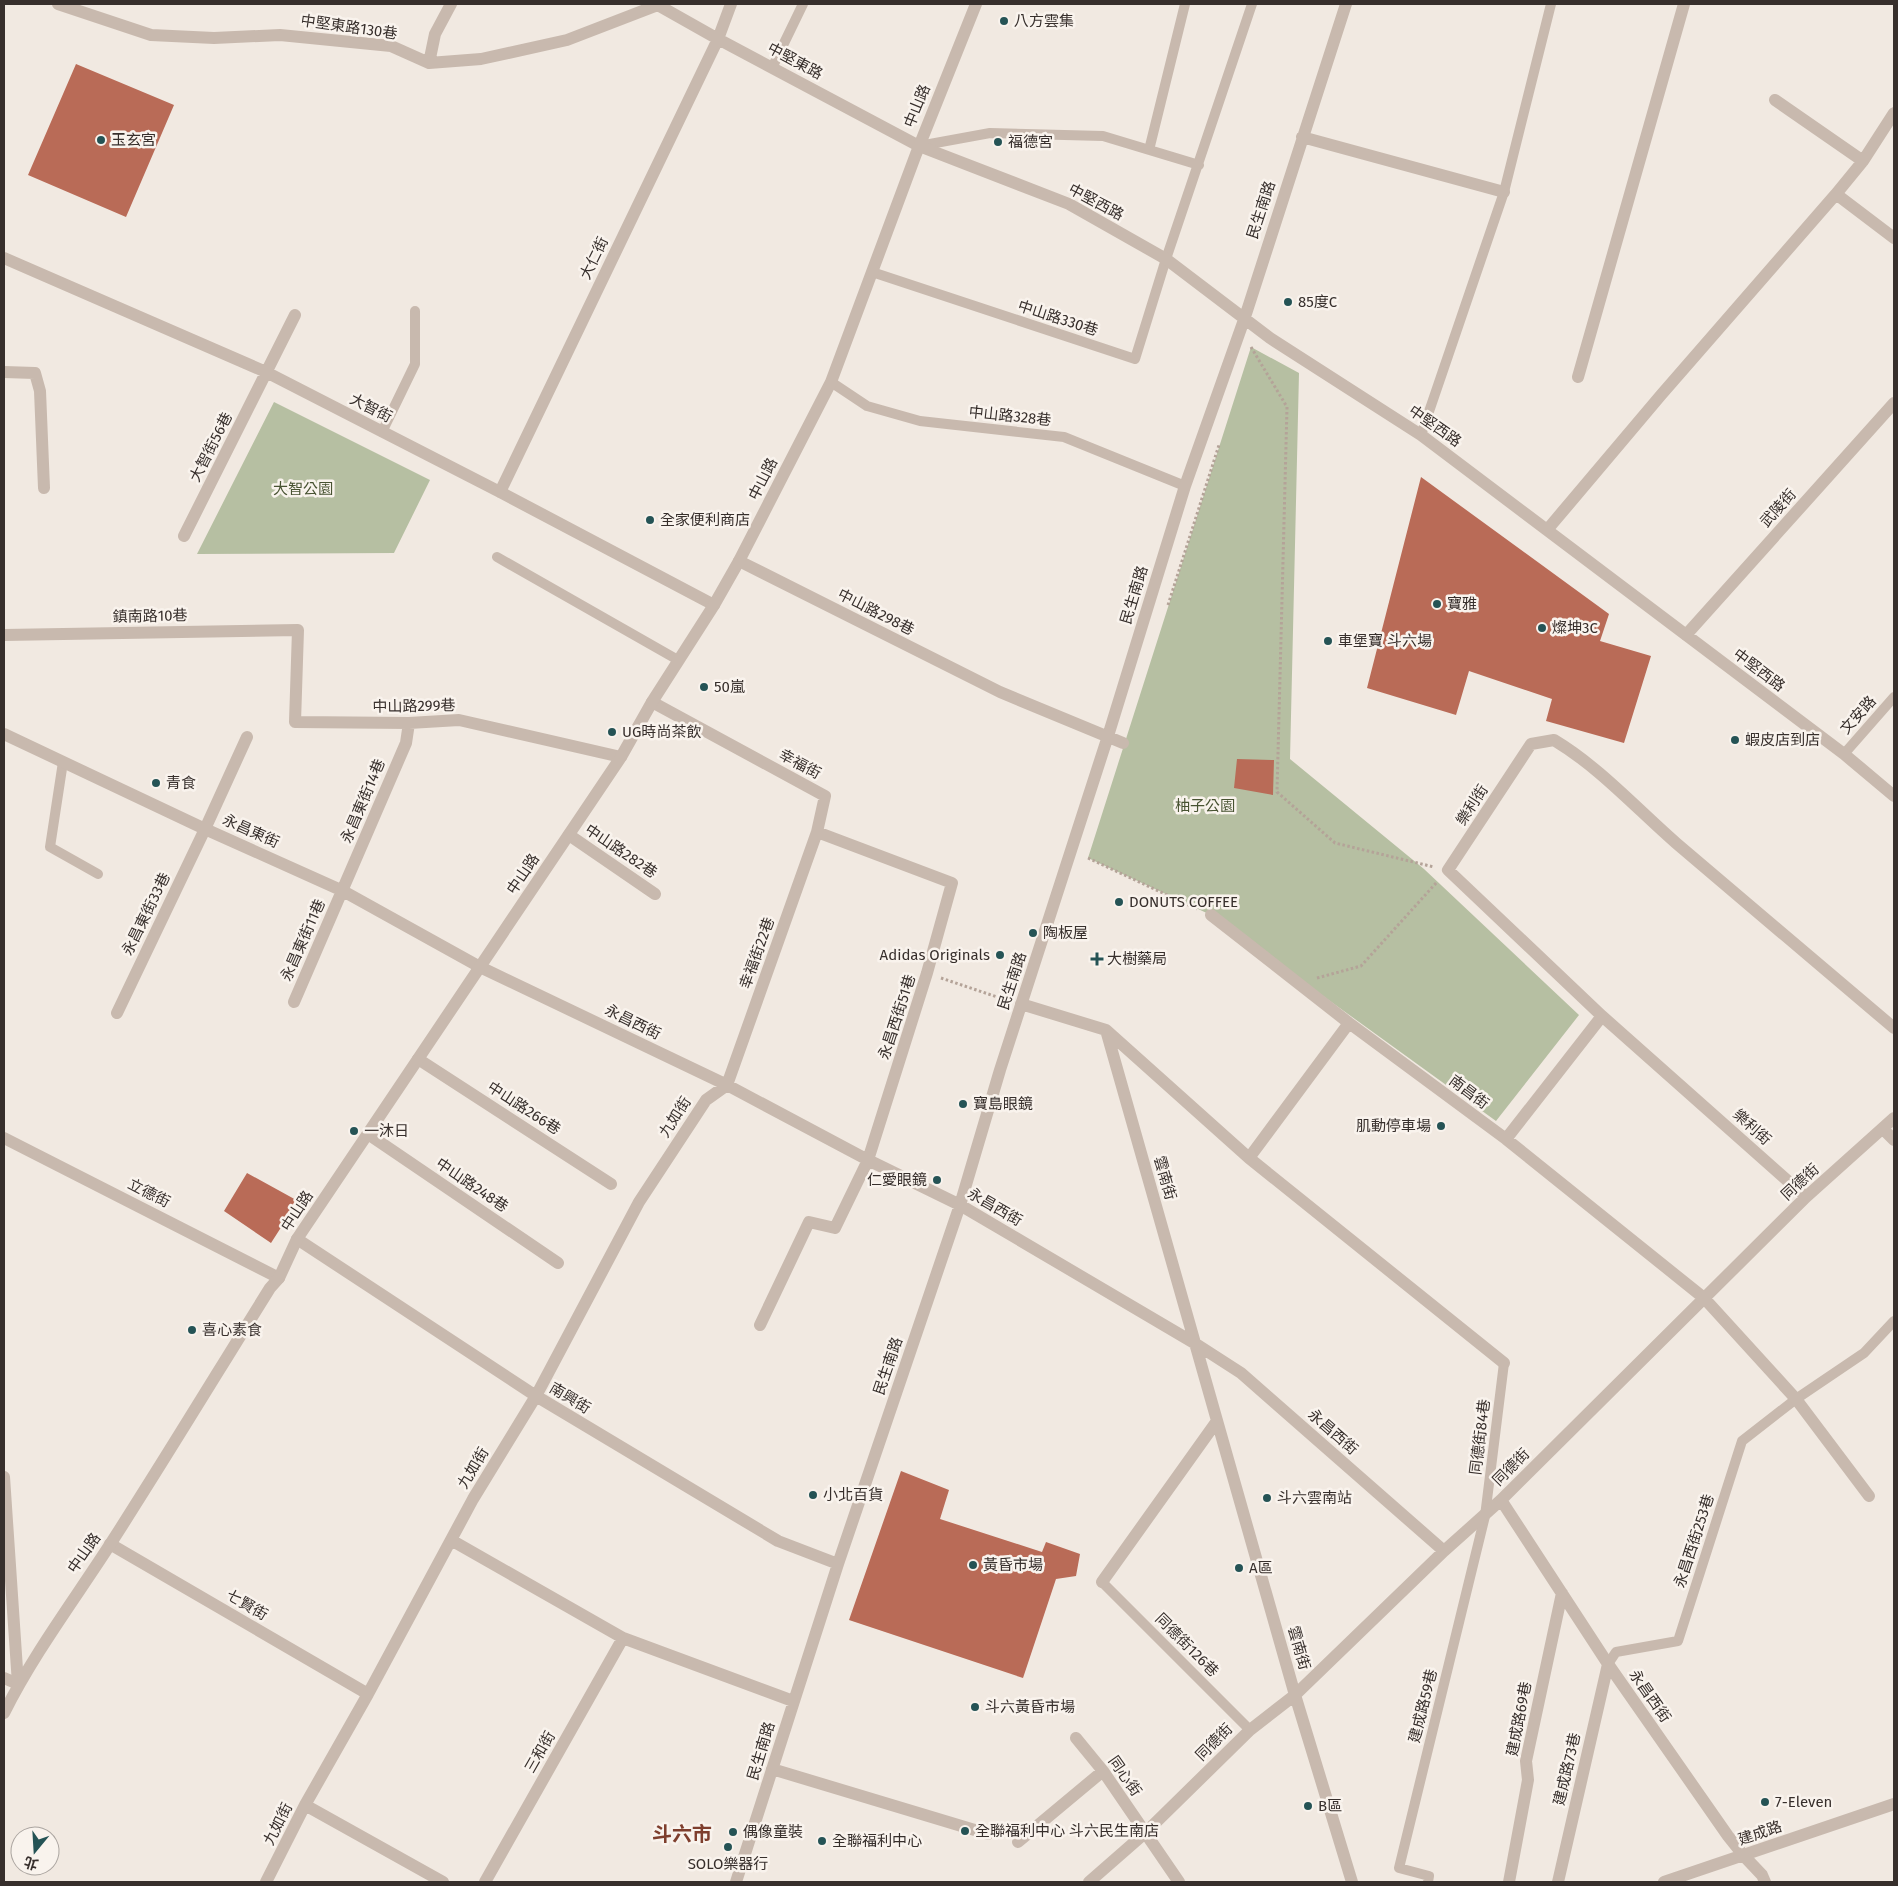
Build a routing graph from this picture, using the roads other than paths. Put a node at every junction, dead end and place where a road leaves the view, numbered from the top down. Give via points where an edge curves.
1 (58, 4) edge
2 (451, 4) edge
3 (657, 4) edge
4 (731, 4) edge
5 (803, 4) edge
6 (976, 4) edge
7 (1185, 4) edge
8 (1252, 4) edge
9 (1346, 4) edge
10 (1552, 4) edge
11 (1684, 4) edge
12 (718, 39) junction
13 (429, 63) junction
14 (772, 68) junction
15 (1776, 100) dead end
16 (1894, 113) edge
17 (1302, 137) junction
18 (919, 146) junction
19 (1149, 150) junction
20 (1863, 161) junction
21 (1199, 165) junction
22 (1504, 192) junction
23 (1836, 194) junction
24 (1894, 238) edge
25 (4, 258) edge
26 (1166, 259) junction
27 (872, 272) junction
28 (415, 311) dead end
29 (294, 315) dead end
30 (1244, 317) junction
31 (4, 372) edge
32 (266, 372) junction
33 (1578, 377) dead end
34 (831, 382) junction
35 (1894, 403) edge
36 (382, 432) junction
37 (1421, 435) junction
38 (1185, 486) junction
39 (44, 488) dead end
40 (500, 492) junction
41 (1548, 530) junction
42 (184, 536) dead end
43 (496, 556) dead end
44 (739, 561) junction
45 (714, 605) junction
46 (298, 630) joint
47 (4, 635) edge
48 (1686, 635) junction
49 (678, 660) junction
50 (1894, 697) edge
51 (652, 702) junction
52 (409, 723) junction
53 (4, 734) edge
54 (1108, 736) junction
55 (247, 737) dead end
56 (1123, 743) dead end
57 (1844, 754) junction
58 (621, 758) junction
59 (63, 762) junction
60 (1894, 796) edge
61 (205, 829) junction
62 (817, 832) junction
63 (569, 834) junction
64 (98, 874) dead end
65 (343, 890) junction
66 (655, 894) dead end
67 (1211, 916) road end
68 (480, 967) junction
69 (294, 1002) dead end
70 (1021, 1004) junction
71 (117, 1013) dead end
72 (1602, 1016) junction
73 (1349, 1023) junction
74 (1894, 1028) edge
75 (1106, 1030) junction
76 (418, 1059) junction
77 (727, 1085) junction
78 (1894, 1118) edge
79 (1883, 1129) junction
80 (368, 1134) junction
81 (4, 1138) edge
82 (1506, 1139) junction
83 (1894, 1140) edge
84 (1249, 1158) junction
85 (868, 1160) junction
86 (612, 1184) dead end
87 (1806, 1197) junction
88 (960, 1205) junction
89 (297, 1239) junction
90 (558, 1263) dead end
91 (279, 1278) junction
92 (1704, 1298) junction
93 (1894, 1321) edge
94 (760, 1326) dead end
95 (1196, 1344) junction
96 (1504, 1363) joint
97 (536, 1396) junction
98 (1796, 1399) junction
99 (1217, 1421) junction
100 (4, 1477) edge
101 (1869, 1496) dead end
102 (1501, 1500) junction
103 (1485, 1516) junction
104 (451, 1540) junction
105 (110, 1544) junction
106 (1444, 1551) junction
107 (838, 1564) junction
108 (1102, 1582) joint
109 (1562, 1593) junction
110 (623, 1638) junction
111 (1608, 1664) junction
112 (4, 1678) edge
113 (18, 1684) junction
114 (368, 1694) junction
115 (1295, 1695) junction
116 (793, 1701) junction
117 (4, 1713) edge
118 (1250, 1730) junction
119 (1076, 1738) dead end
120 (772, 1769) junction
121 (1103, 1771) junction
122 (1894, 1804) edge
123 (306, 1806) junction
124 (988, 1834) dead end
125 (1145, 1834) junction
126 (1018, 1842) dead end
127 (1744, 1856) junction
128 (266, 1882) edge
129 (443, 1882) edge
130 (485, 1882) edge
131 (736, 1882) edge
132 (1088, 1882) edge
133 (1179, 1882) edge
134 (1352, 1882) edge
135 (1428, 1882) edge
136 (1509, 1882) edge
137 (1558, 1882) edge
138 (1664, 1882) edge
139 (1765, 1882) edge

1 - 13 street, 中堅東路130巷 via 151,35 214,38 289,36 391,46
2 - 13 street via 435,34
3 - 12 street, 中堅東路
3 - 13 street, 中堅東路130巷 via 567,40 480,59
4 - 12 street, 大仁街
5 - 14 lane
6 - 18 street, 中山路
7 - 19 lane
8 - 21 lane
9 - 17 street, 民生南路
10 - 22 lane
11 - 33 street
12 - 14 street, 中堅東路
12 - 40 street, 大仁街
14 - 18 street, 中堅東路
15 - 20 street
16 - 20 street
17 - 22 street
17 - 30 street, 民生南路
18 - 19 lane via 990,133 1103,136
18 - 26 street, 中堅西路 via 1069,204
18 - 27 street, 中山路
19 - 21 lane
20 - 23 street
21 - 26 lane
22 - 37 lane
23 - 24 street
23 - 41 street
25 - 32 street, 大智街
26 - 27 lane, 中山路330巷 via 1136,359
26 - 30 street, 中堅西路
27 - 34 street, 中山路
28 - 36 lane via 416,364
29 - 32 street, 大智街56巷
30 - 37 street, 中堅西路 via 1270,338
30 - 38 street, 民生南路
31 - 39 street via 36,373 40,391
32 - 36 street, 大智街
32 - 42 street, 大智街56巷
34 - 38 lane, 中山路328巷 via 867,406 920,421 1064,436
34 - 44 street, 中山路
35 - 48 street, 武陵街
36 - 40 street, 大智街
37 - 41 street, 中堅西路
38 - 54 street, 民生南路
40 - 45 street, 大智街
41 - 48 street, 中堅西路
43 - 49 lane
44 - 45 street, 中山路
44 - 54 street, 中山路298巷 via 1000,692
45 - 49 street, 中山路
46 - 47 street, 鎮南路10巷
46 - 52 street, 中山路299巷 via 295,722
48 - 57 street, 中堅西路
49 - 51 street, 中山路
50 - 57 lane, 文安路
51 - 58 street, 中山路
51 - 62 street, 幸福街 via 825,796
52 - 58 street, 中山路299巷 via 459,720
52 - 65 street, 永昌東街14巷 via 406,743
53 - 59 street, 永昌東街
54 - 56 street, 中山路298巷
54 - 70 street, 民生南路
55 - 61 street, 永昌東街33巷
57 - 60 street, 中堅西路
58 - 63 street, 中山路
59 - 61 street, 永昌東街
59 - 64 lane via 50,847
61 - 65 street, 永昌東街
61 - 71 street, 永昌東街33巷
62 - 77 street, 幸福街22巷
62 - 85 street, 永昌西街51巷 via 952,883 928,973
63 - 66 street, 中山路282巷
63 - 68 street, 中山路
65 - 68 street, 永昌東街
65 - 69 street, 永昌東街11巷
67 - 73 street, 南昌街
68 - 76 street, 中山路
68 - 77 street, 永昌西街
70 - 75 street
70 - 88 street, 民生南路
72 - 74 street, 樂利街 via 1448,870 1531,744 1554,740 1568,748
72 - 82 street
72 - 87 street, 樂利街
73 - 82 street, 南昌街
73 - 84 street
75 - 84 street
75 - 95 street, 雲南街
76 - 80 street, 中山路
76 - 86 street, 中山路266巷
77 - 85 street, 永昌西街
77 - 97 street, 九如街 via 706,1100 639,1202
78 - 79 street, 同德街
79 - 83 street
79 - 87 street, 同德街
80 - 89 street, 中山路
80 - 90 street, 中山路248巷
81 - 91 street, 立德街
82 - 92 street, 南昌街
84 - 96 street
85 - 88 street, 永昌西街
85 - 94 street, 永昌西街51巷 via 835,1228 809,1222
87 - 92 street, 同德街
88 - 95 street, 永昌西街
88 - 107 street, 民生南路
89 - 91 street, 中山路
89 - 97 street, 南興街
91 - 105 street, 中山路
92 - 98 street, 南昌街
92 - 102 street, 同德街
93 - 98 lane via 1864,1353
95 - 99 street, 雲南街
95 - 106 street, 永昌西街 via 1241,1373
96 - 103 lane, 同德街84巷
97 - 104 street, 九如街
97 - 107 street, 南興街 via 778,1541
98 - 101 street, 南昌街
98 - 111 lane, 永昌西街253巷 via 1742,1441 1678,1641 1616,1652
99 - 108 street
99 - 115 street, 雲南街
100 - 113 street
102 - 103 street, 同德街
102 - 109 street, 永昌西街
103 - 106 street, 同德街
103 - 135 lane, 建成路59巷 via 1400,1868 1429,1876
104 - 110 street
104 - 114 street, 九如街
105 - 113 street, 中山路
105 - 114 street, 七賢街
106 - 115 street, 同德街
107 - 116 street, 民生南路
108 - 118 lane, 同德街126巷
109 - 111 street, 永昌西街
109 - 136 street, 建成路69巷 via 1526,1761 1528,1780
110 - 116 street
110 - 130 street, 三和街
111 - 127 street, 永昌西街
111 - 137 street, 建成路73巷
112 - 113 street
113 - 117 street, 中山路
114 - 123 street, 九如街
115 - 118 street, 同德街
115 - 134 street, 雲南街
116 - 120 street, 民生南路
118 - 125 street, 同德街
119 - 121 street, 同心街
120 - 124 street
120 - 131 street, 民生南路
121 - 125 street, 同心街
121 - 126 street
122 - 127 street, 建成路
123 - 128 street, 九如街
123 - 129 street
125 - 132 street
125 - 133 street, 同心街
127 - 138 street, 建成路
127 - 139 street, 永昌西街 via 1762,1874

